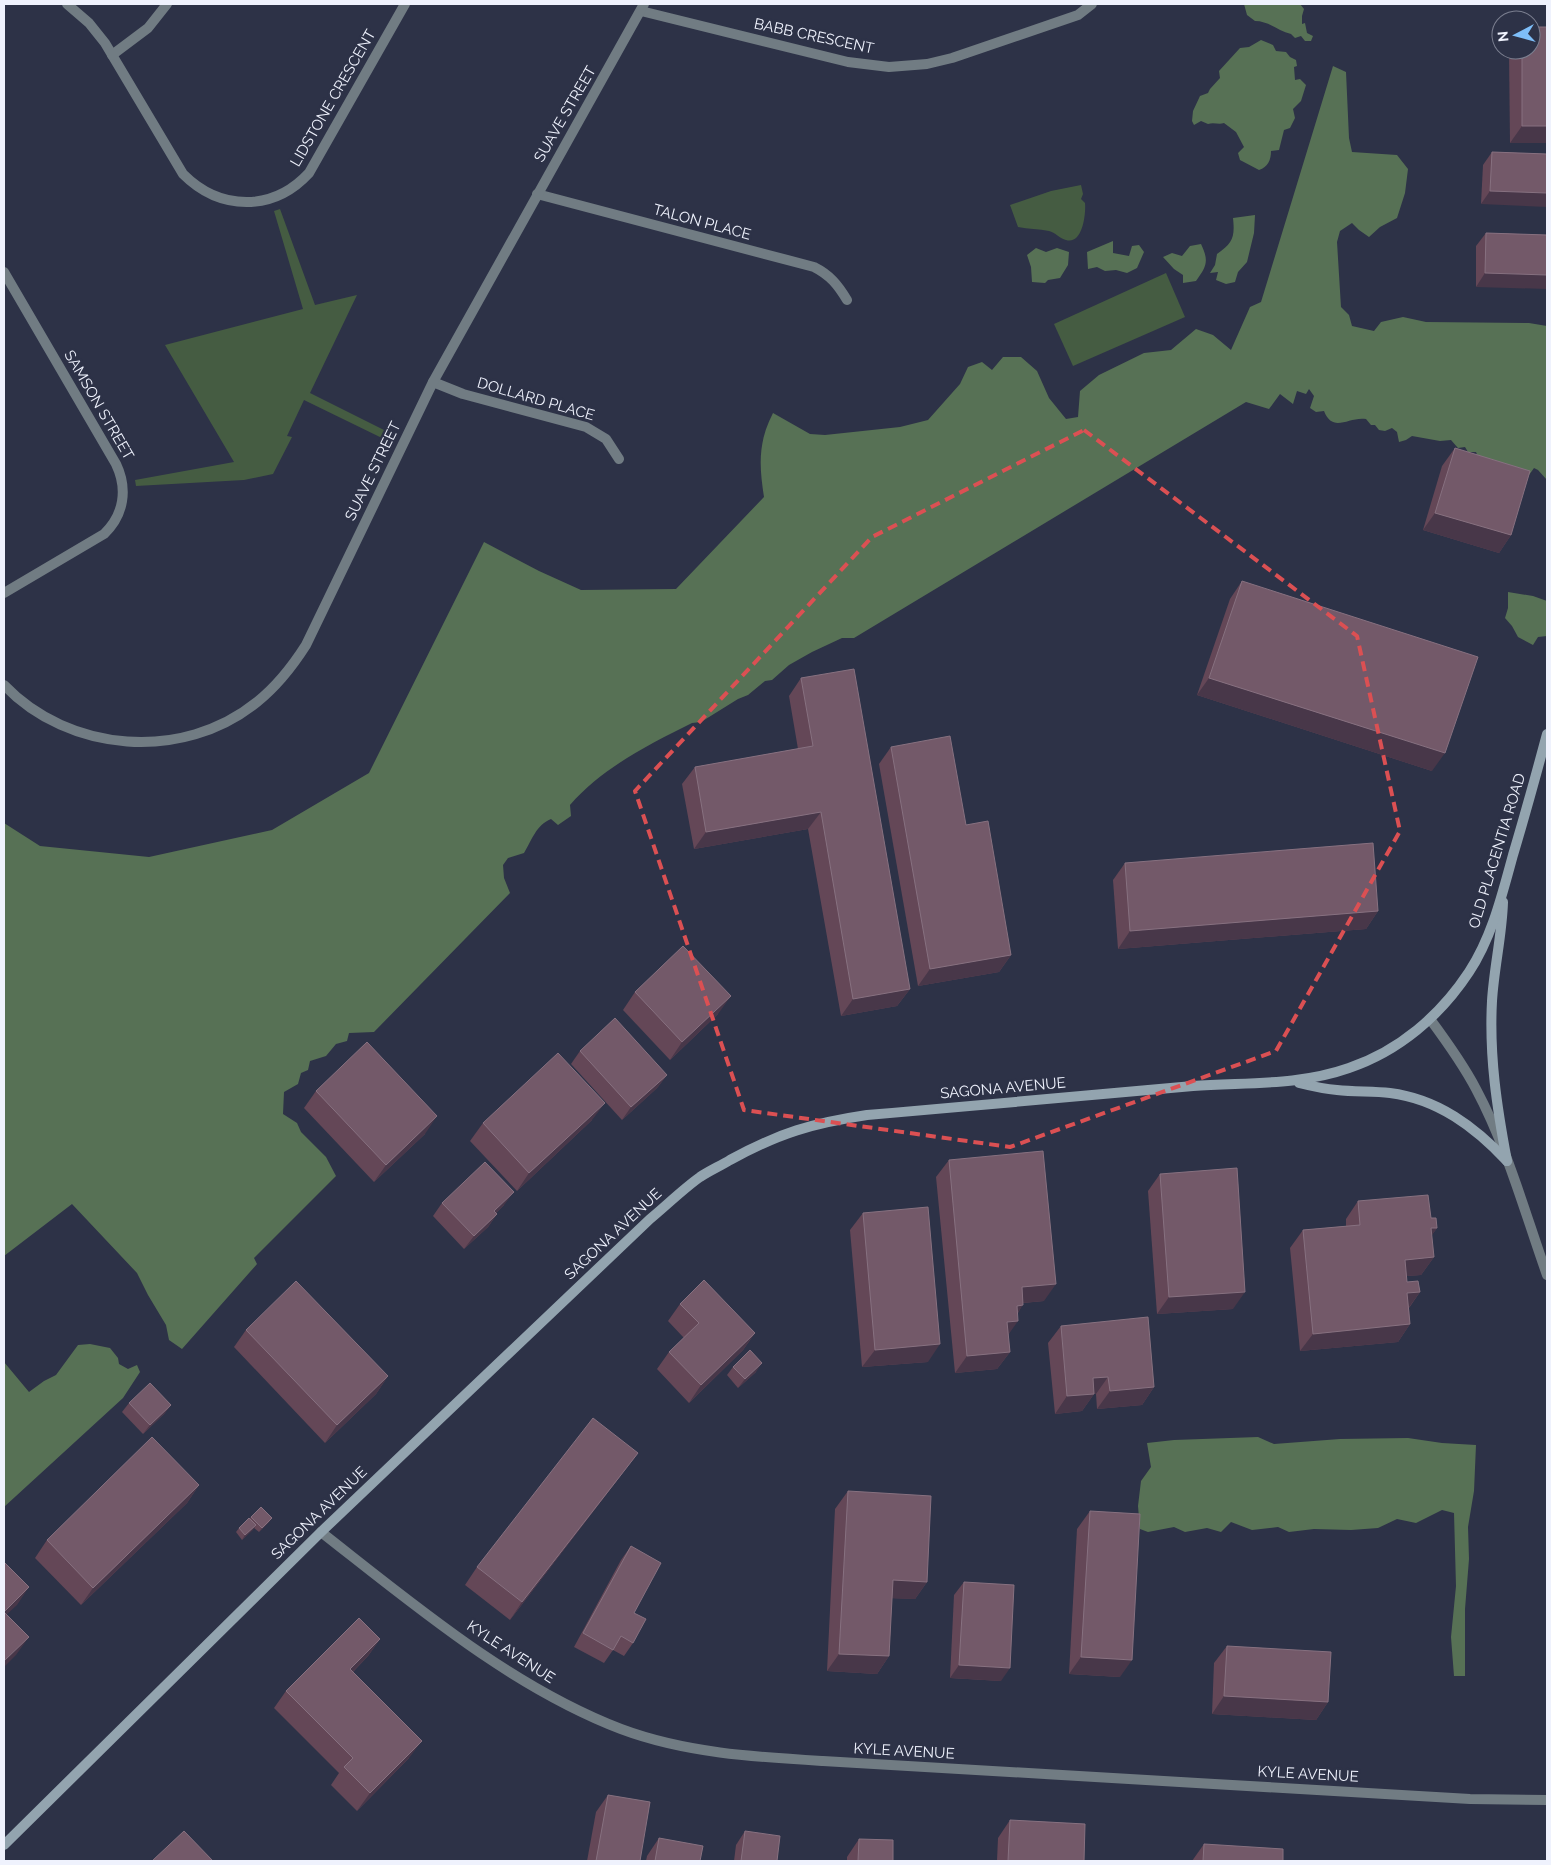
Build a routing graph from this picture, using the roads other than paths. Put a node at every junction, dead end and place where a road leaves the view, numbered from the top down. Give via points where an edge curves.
1 (67, 4) edge
2 (167, 4) edge
3 (405, 4) edge
4 (1092, 4) edge
5 (642, 8) edge
6 (112, 55) junction
7 (537, 194) junction
8 (4, 272) edge
9 (847, 300) dead end
10 (433, 382) junction
11 (619, 459) dead end
12 (4, 593) edge
13 (4, 685) edge
14 (1547, 734) edge
15 (1503, 890) junction
16 (1430, 1019) junction
17 (1293, 1082) junction
18 (1507, 1162) junction
19 (1547, 1275) edge
20 (321, 1532) junction
21 (1547, 1800) edge
22 (4, 1845) edge

1 - 6 street, LIDSTONE CRESCENT via 89,23
2 - 6 street via 148,28
3 - 6 street, LIDSTONE CRESCENT via 309,174 281,195 260,201 219,198 194,185 174,161
4 - 5 street, BABB CRESCENT via 1078,15 952,58 889,66 848,62
5 - 7 street, SUAVE STREET
7 - 9 street, TALON PLACE via 814,267 835,281
7 - 10 street, SUAVE STREET
8 - 12 street, SAMSON STREET via 121,473 124,493 116,520 104,534
10 - 11 street, DOLLARD PLACE via 464,394 586,427 606,439
10 - 13 street, SUAVE STREET via 306,645 285,675 255,704 202,732 166,741 125,742 89,736 62,726 23,702
14 - 15 main road, OLD PLACENTIA ROAD
15 - 16 main road, OLD PLACENTIA ROAD via 1478,958 1460,985
15 - 18 main road via 1492,999 1492,1048 1497,1106
16 - 17 main road, SAGONA AVENUE via 1406,1039 1365,1062
16 - 18 street via 1476,1089
17 - 18 main road via 1335,1090 1391,1093 1429,1103 1474,1130
17 - 20 main road, SAGONA AVENUE via 1202,1086 867,1115 810,1125 755,1146 700,1177 650,1219
18 - 19 street
20 - 21 street, KYLE AVENUE via 439,1623 521,1679 622,1729 685,1746 743,1755 833,1762 1460,1798
20 - 22 main road, SAGONA AVENUE

